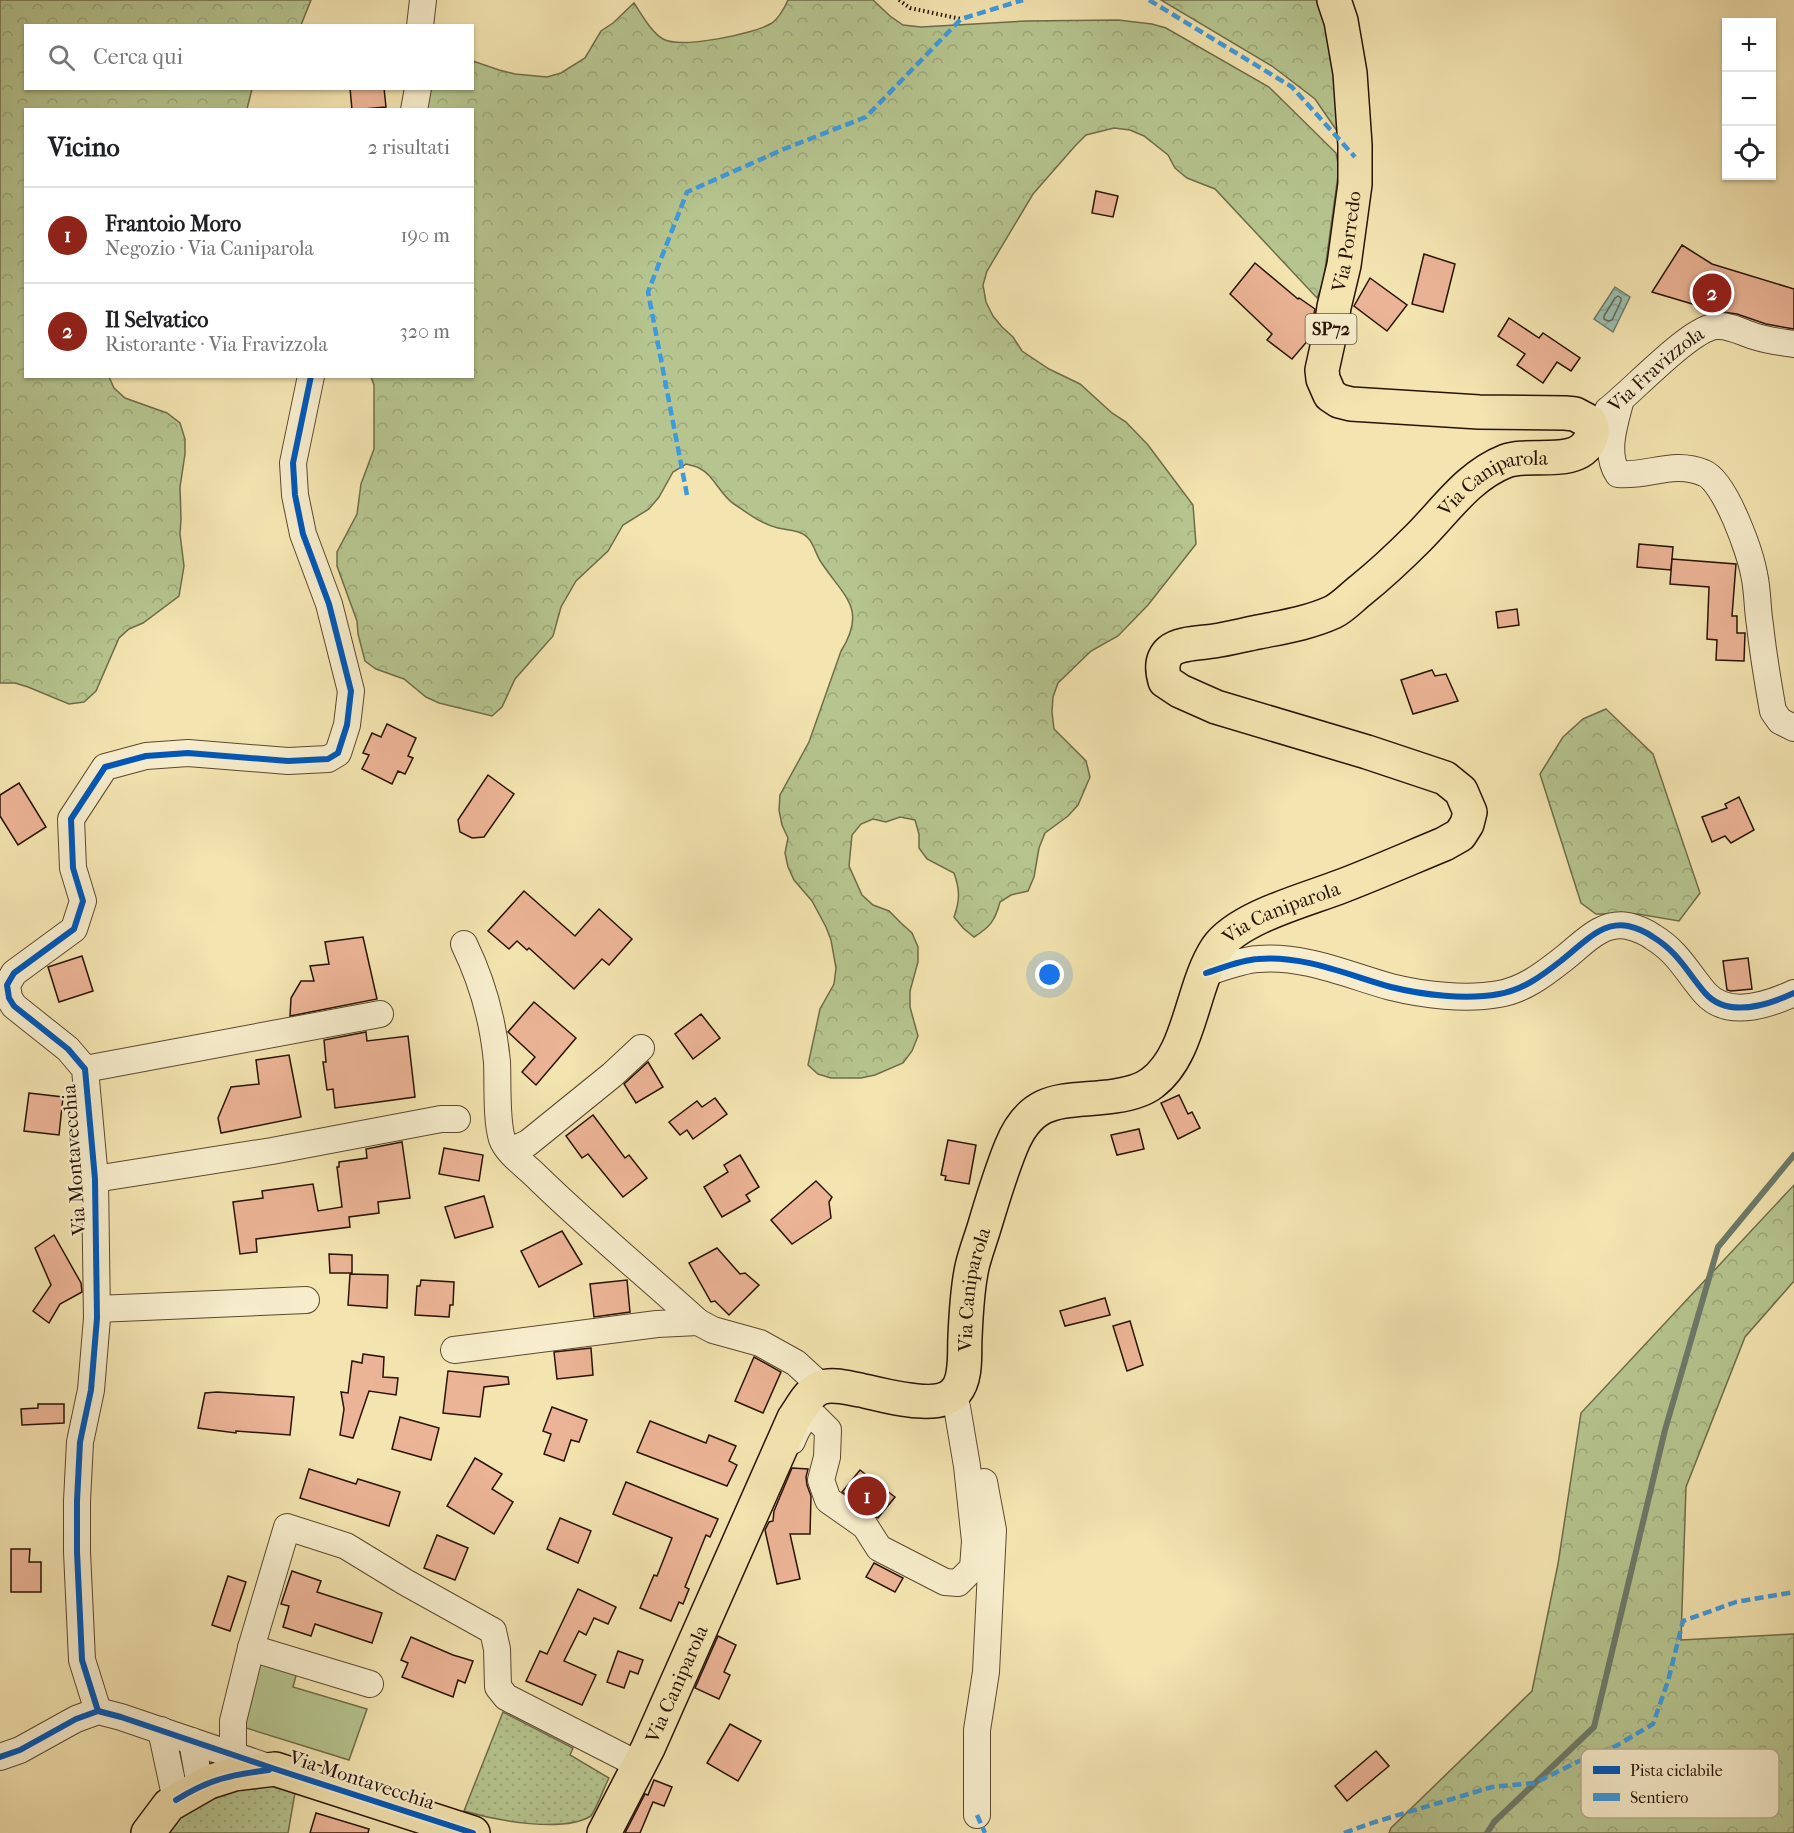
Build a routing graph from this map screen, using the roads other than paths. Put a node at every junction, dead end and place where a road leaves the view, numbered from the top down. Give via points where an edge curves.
1 (423, 0) edge
2 (1334, 0) edge
3 (420, 24) edge
4 (418, 90) edge
5 (414, 108) edge
6 (1794, 344) edge
7 (311, 378) edge
8 (1621, 399) junction
9 (1590, 422) junction
10 (1794, 728) edge
11 (464, 944) dead end
12 (1206, 973) junction
13 (1794, 993) edge
14 (380, 1014) dead end
15 (641, 1048) dead end
16 (85, 1069) junction
17 (457, 1119) dead end
18 (510, 1151) junction
19 (95, 1179) junction
20 (306, 1300) dead end
21 (97, 1309) junction
22 (698, 1322) junction
23 (454, 1350) dead end
24 (822, 1387) junction
25 (952, 1395) junction
26 (773, 1466) junction
27 (251, 1648) junction
28 (370, 1684) dead end
29 (99, 1711) junction
30 (161, 1730) junction
31 (192, 1741) junction
32 (233, 1755) junction
33 (0, 1757) edge
34 (639, 1765) junction
35 (275, 1769) junction
36 (188, 1793) junction
37 (977, 1815) dead end
38 (148, 1833) edge
39 (472, 1833) edge
40 (604, 1833) edge

1 - 3 street
2 - 9 main road, Via Porredo / SP72 via 1350,73 1355,184 1344,265 1322,370 1330,394 1339,401 1360,405 1565,413
4 - 5 street
6 - 8 street, Via Fravizzola via 1725,327 1708,328 1690,338
7 - 16 street, Via Montavecchia via 293,463 295,495 351,692 338,753 328,759 288,761 188,753 146,756 105,767 71,819 74,868 83,901 74,929 14,973 7,985 14,1006 68,1049
8 - 9 street, Via Fravizzola
8 - 10 street via 1611,450 1618,474 1688,468 1713,478 1728,501 1754,574 1773,711 1780,721
9 - 12 main road, Via Caniparola via 1588,443 1574,454 1514,458 1485,470 1418,539 1335,611 1303,623 1194,643 1171,650 1165,658 1165,681 1180,691 1216,706 1445,778 1461,791 1470,812 1460,835 1444,844 1240,927 1216,949
11 - 18 street via 486,997 502,1140
12 - 13 street via 1256,958 1276,958 1426,994 1498,994 1538,978 1594,933 1627,926 1663,942 1715,1000 1746,1007
12 - 25 main road, Via Caniparola via 1166,1072 1135,1091 1052,1103 1026,1119 997,1183 972,1266 961,1382
14 - 16 street
15 - 18 street via 528,1143
16 - 19 street, Via Montavecchia
17 - 19 street
18 - 22 street
19 - 21 street, Via Montavecchia
20 - 21 street
21 - 29 street, Via Montavecchia via 91,1390 80,1442 77,1511 82,1660
22 - 23 street
22 - 24 street via 760,1343 796,1363
24 - 25 main road via 937,1402
24 - 26 main road, Via Caniparola via 810,1394 794,1418
25 - 26 street via 967,1466 975,1541 973,1568 958,1583 945,1582 879,1548 865,1526 828,1500 821,1480 828,1430 815,1417 807,1418 799,1426 784,1460
25 - 37 street via 969,1412 993,1530 986,1672 977,1730
26 - 34 main road, Via Caniparola
27 - 28 street
27 - 32 street via 233,1721
27 - 34 street via 287,1527 346,1546 493,1631 498,1687 506,1697
29 - 30 street, Via Montavecchia
29 - 33 street
30 - 31 street, Via Montavecchia
30 - 36 street
31 - 32 street, Via Montavecchia
31 - 36 street
32 - 35 street, Via Montavecchia
34 - 40 main road, Via Caniparola
35 - 36 main road, Via Montavecchia via 234,1774
35 - 39 main road, Via Montavecchia
36 - 38 main road, Via Montavecchia via 169,1805

